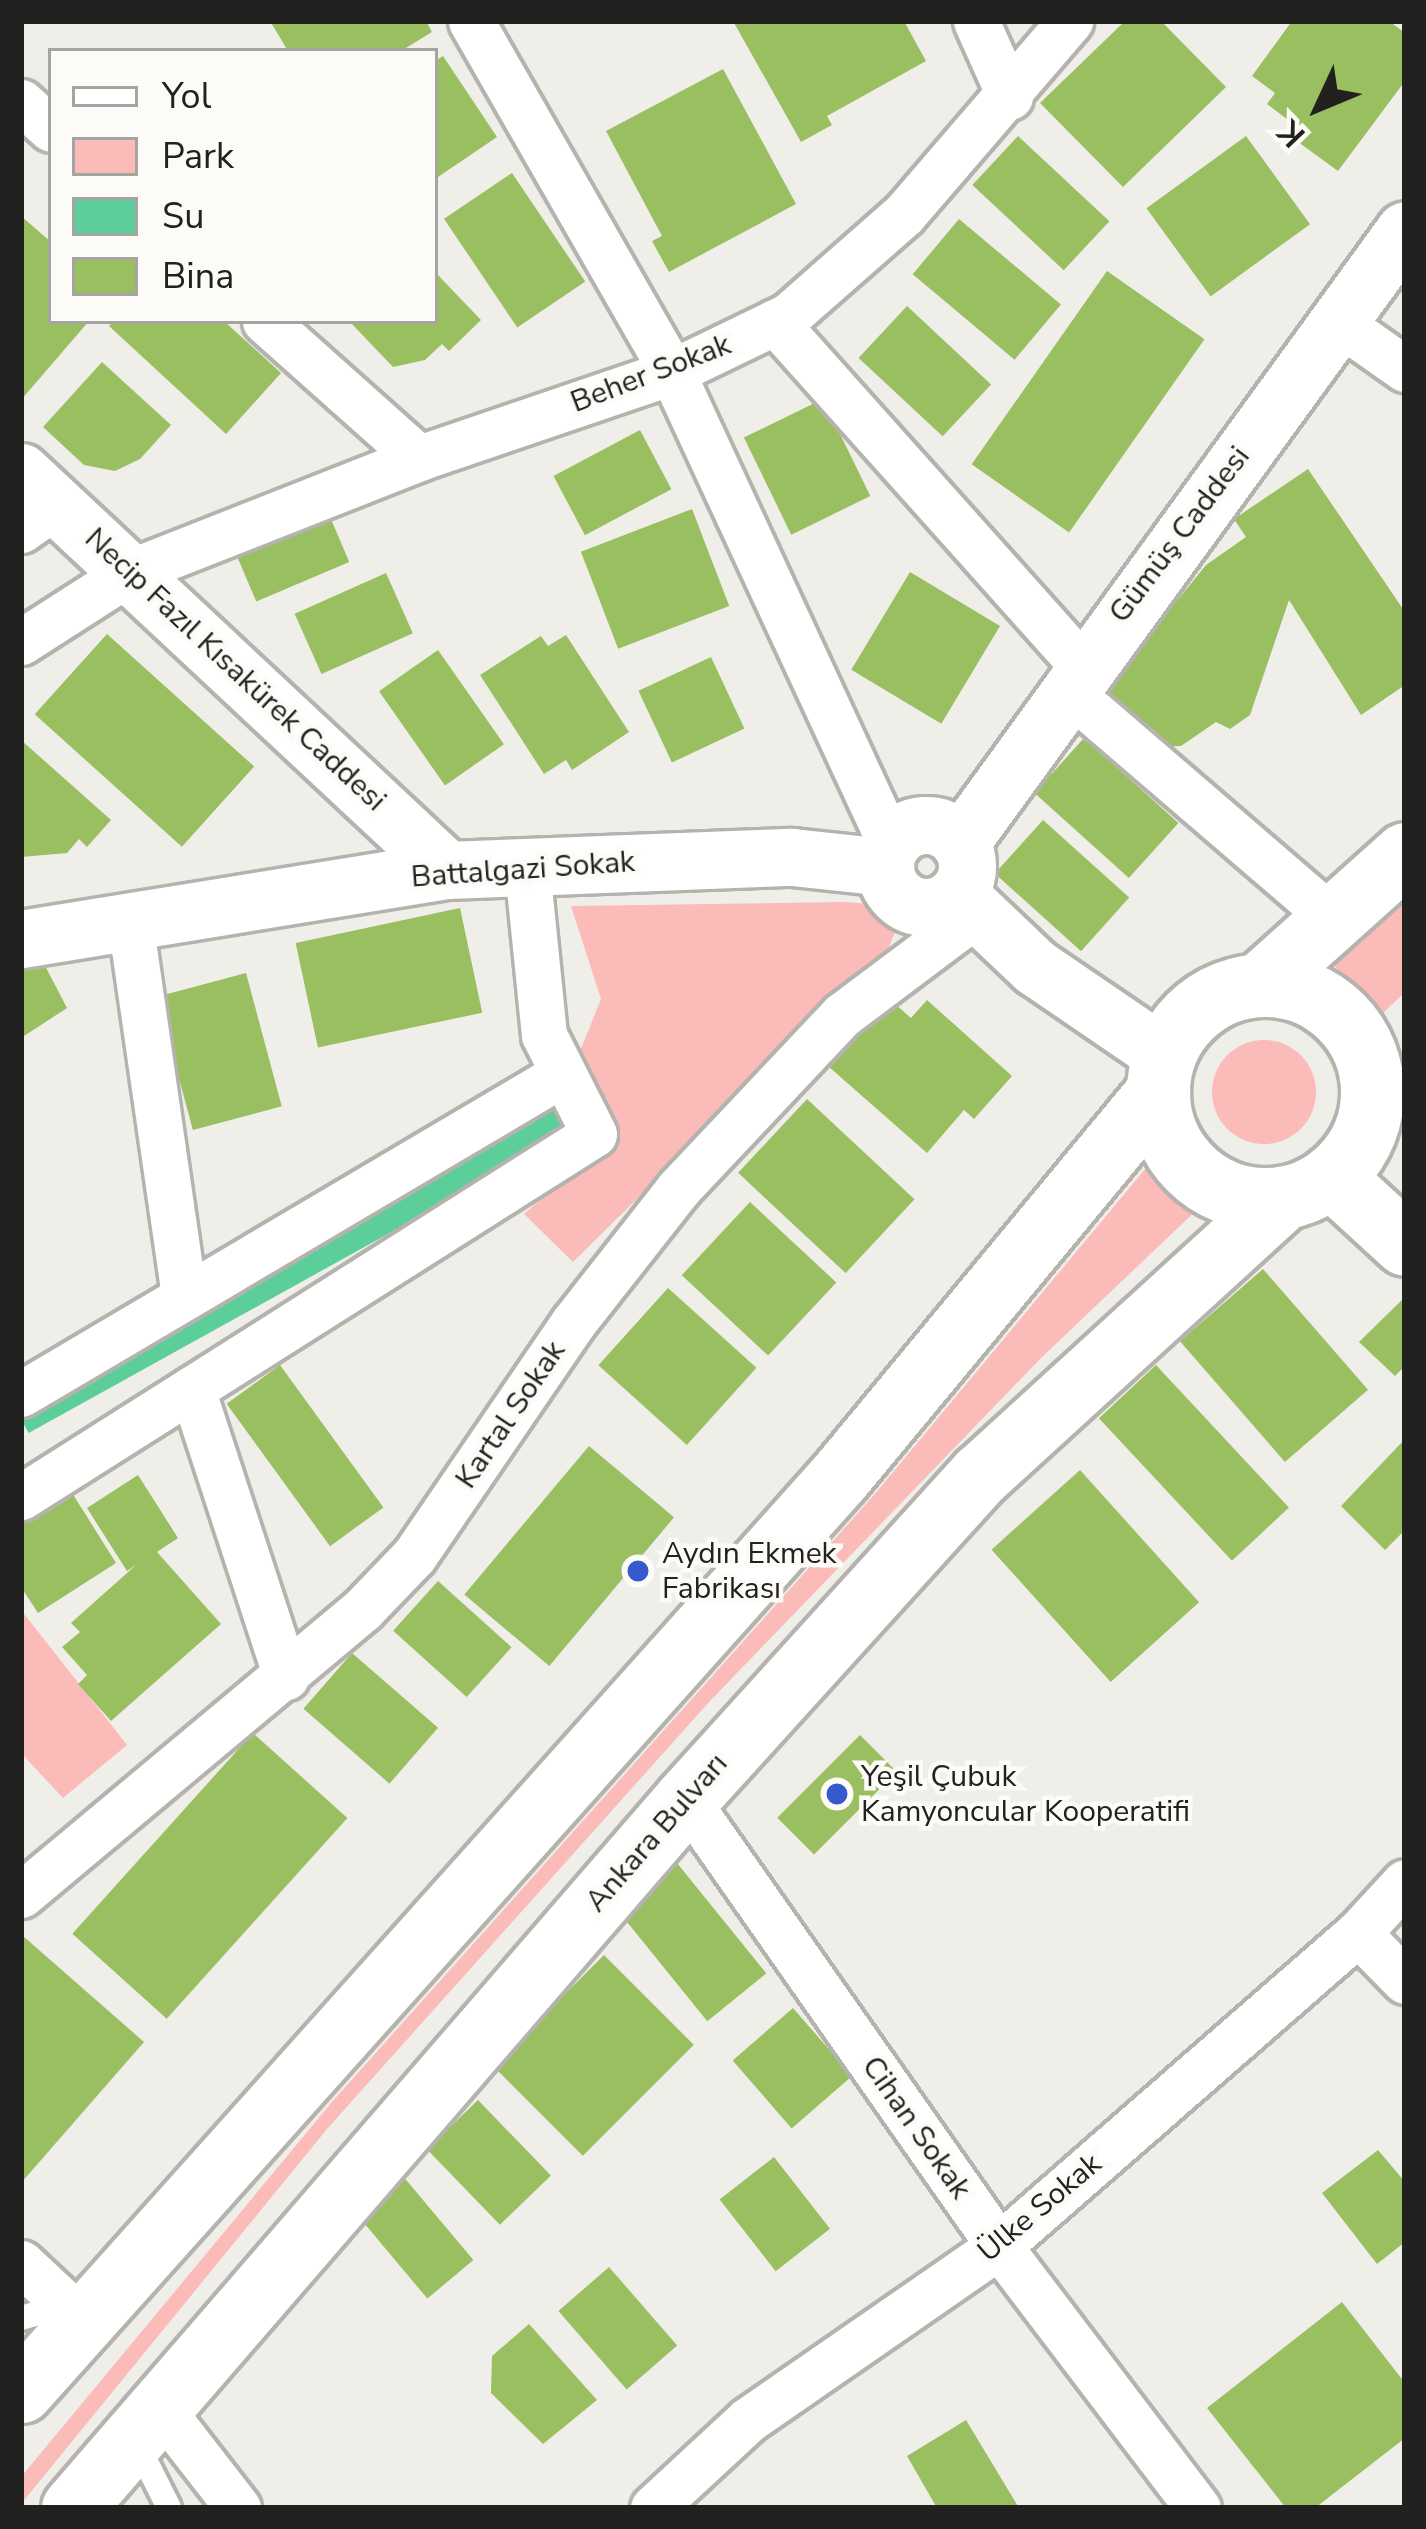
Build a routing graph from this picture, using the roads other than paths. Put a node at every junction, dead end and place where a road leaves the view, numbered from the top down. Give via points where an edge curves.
1 (471, 21) edge
2 (976, 21) edge
3 (1070, 21) edge
4 (1010, 97) junction
5 (21, 102) edge
6 (48, 126) edge
7 (1405, 230) edge
8 (1334, 319) junction
9 (775, 322) junction
10 (269, 324) edge
11 (1405, 368) edge
12 (672, 372) junction
13 (418, 458) junction
14 (33, 502) edge
15 (130, 572) junction
16 (21, 642) edge
17 (1075, 678) junction
18 (1405, 854) edge
19 (888, 856) junction
20 (527, 867) junction
21 (448, 870) junction
22 (965, 883) junction
23 (1333, 919) junction
24 (130, 921) junction
25 (21, 939) edge
26 (1259, 985) junction
27 (1161, 1073) junction
28 (560, 1076) junction
29 (1388, 1094) edge
30 (1307, 1186) junction
31 (1405, 1244) edge
32 (184, 1298) junction
33 (192, 1389) junction
34 (21, 1394) edge
35 (21, 1497) edge
36 (286, 1677) junction
37 (686, 1799) junction
38 (1405, 1882) edge
39 (21, 1895) edge
40 (1358, 1933) junction
41 (1405, 1982) edge
42 (999, 2246) junction
43 (21, 2263) edge
44 (66, 2305) joint
45 (21, 2318) edge
46 (21, 2391) edge
47 (146, 2421) junction
48 (73, 2508) edge
49 (169, 2508) edge
50 (238, 2508) edge
51 (653, 2508) edge
52 (1198, 2508) edge

1 - 12 street
2 - 4 street
3 - 4 street, Beher Sokak
4 - 9 street, Beher Sokak via 904,214
5 - 6 street
7 - 8 street, Gümüş Caddesi
8 - 11 street
8 - 17 street, Gümüş Caddesi
9 - 12 street, Beher Sokak
9 - 17 street
10 - 13 street
12 - 13 street, Beher Sokak
12 - 19 street
13 - 15 street, Beher Sokak
14 - 15 street, Necip Fazıl Kısakürek Caddesi
15 - 16 street, Beher Sokak
15 - 21 street, Necip Fazıl Kısakürek Caddesi
17 - 22 street, Gümüş Caddesi
17 - 23 street
18 - 23 main road
19 - 20 street, Battalgazi Sokak
19 - 22 street via 893,891 917,906
20 - 21 street, Battalgazi Sokak
20 - 28 street via 544,1035
21 - 24 street, Battalgazi Sokak
22 - 27 street via 1035,967
22 - 36 street, Kartal Sokak via 678,1189 573,1323 414,1556
23 - 26 main road
24 - 25 street, Battalgazi Sokak
24 - 32 street
26 - 27 main road via 1201,1005
26 - 29 main road via 1312,995 1335,1010
27 - 30 main road via 1171,1143 1197,1173 1231,1193
27 - 46 main road via 840,1476
28 - 32 street
28 - 33 street via 594,1134
29 - 30 main road via 1363,1134
30 - 31 main road
30 - 37 main road, Ankara Bulvarı via 980,1475
32 - 34 street
33 - 35 street
33 - 36 street
36 - 39 street, Kartal Sokak
37 - 42 street, Cihan Sokak
37 - 47 main road, Ankara Bulvarı
38 - 40 street, Ülke Sokak
40 - 41 street
40 - 42 street, Ülke Sokak
42 - 51 street, Ülke Sokak via 748,2420
42 - 52 street, Cihan Sokak
43 - 44 street
44 - 45 lane
47 - 48 main road, Ankara Bulvarı
47 - 49 lane
47 - 50 street

